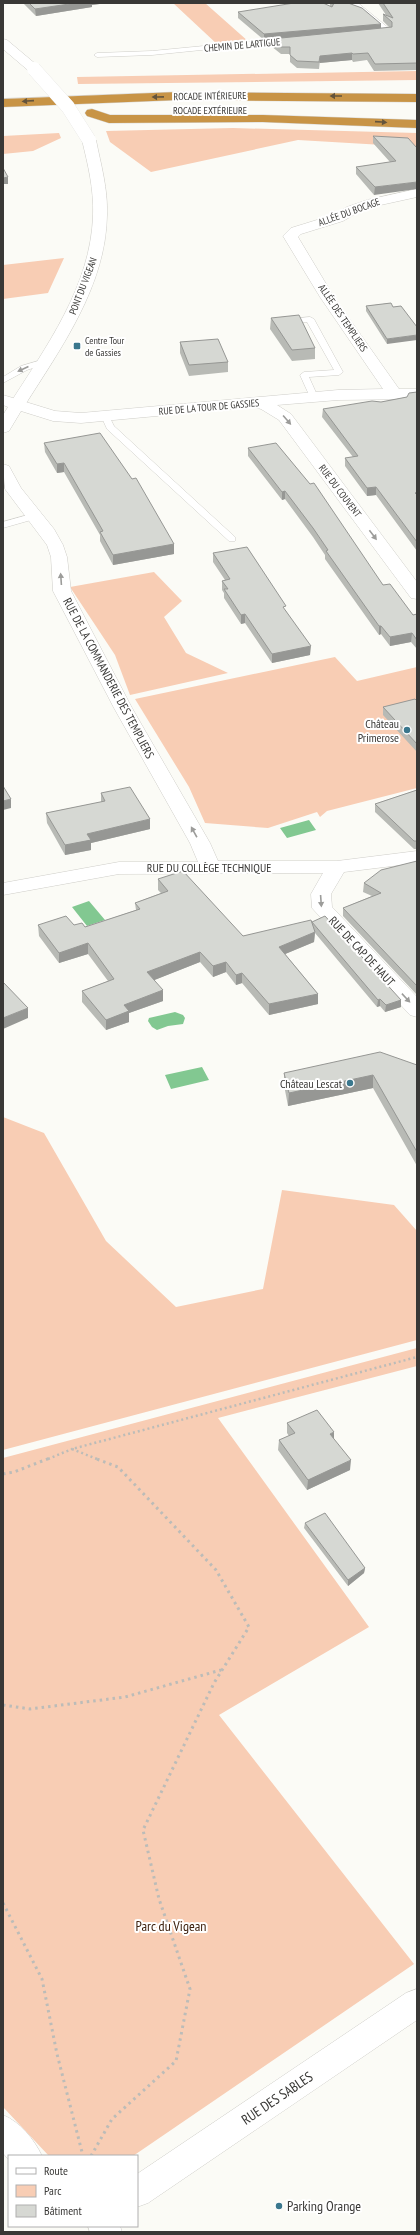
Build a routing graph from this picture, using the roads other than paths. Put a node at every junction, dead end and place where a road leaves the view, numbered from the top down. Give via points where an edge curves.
1 (354, 3) edge
2 (373, 35) edge
3 (298, 39) edge
4 (3, 43) edge
5 (98, 56) dead end
6 (417, 86) edge
7 (225, 96) junction
8 (417, 98) edge
9 (3, 103) edge
10 (92, 113) junction
11 (417, 113) edge
12 (34, 115) dead end
13 (417, 124) edge
14 (417, 192) edge
15 (294, 241) joint
16 (290, 321) edge
17 (45, 361) junction
18 (3, 380) edge
19 (394, 393) junction
20 (417, 394) edge
21 (314, 397) junction
22 (10, 402) edge
23 (253, 403) junction
24 (3, 412) edge
25 (105, 416) junction
26 (3, 428) edge
27 (3, 473) edge
28 (36, 516) junction
29 (3, 525) edge
30 (232, 539) dead end
31 (417, 594) edge
32 (417, 857) edge
33 (210, 867) junction
34 (337, 867) junction
35 (3, 889) edge
36 (417, 1010) edge
37 (417, 2003) edge
38 (3, 2130) edge
39 (25, 2155) edge
40 (138, 2191) edge

1 - 2 lane via 389,31
3 - 5 lane, CHEMIN DE LARTIGUE
4 - 17 street, PONT DU VIGEAN, bridge via 34,69 68,107 89,140 97,166 101,196 100,230 94,264 66,328
6 - 7 highway via 255,88
8 -> 7 highway, ROCADE INTÉRIEURE
7 -> 9 highway, ROCADE INTÉRIEURE
10 - 11 highway, ROCADE EXTÉRIEURE via 191,110
10 - 12 highway, ROCADE EXTÉRIEURE
10 -> 13 highway via 109,120 336,119
14 - 15 street, ALLÉE DU BOCAGE via 372,203 338,218 296,231 290,236
15 - 19 street, ALLÉE DES TEMPLIERS via 327,297
16 - 21 lane via 310,319 339,372 304,375
17 -> 18 lane via 24,368
17 - 22 street, PONT DU VIGEAN
19 - 20 street, RUE DE LA TOUR DE GASSIES
19 - 21 street, RUE DE LA TOUR DE GASSIES
21 - 23 street, RUE DE LA TOUR DE GASSIES
22 - 24 lane
22 - 25 street, RUE DE LA TOUR DE GASSIES via 66,418
22 - 26 street
23 - 25 street, RUE DE LA TOUR DE GASSIES
23 -> 31 street, RUE DU COUVENT via 268,406 285,417
25 - 30 lane via 110,426
27 - 28 street, RUE DE LA COMMANDERIE DES TEMPLIERS
28 - 29 lane
33 -> 28 street, RUE DE LA COMMANDERIE DES TEMPLIERS via 200,843 123,708 62,591 59,557 55,545
32 - 34 street, RUE DU COLLÈGE TECHNIQUE
33 - 34 street, RUE DU COLLÈGE TECHNIQUE
33 - 35 street, RUE DU COLLÈGE TECHNIQUE via 119,868
34 -> 36 street, RUE DE CAP DE HAUT via 321,894 322,908
37 - 40 street, RUE DES SABLES
38 - 39 street

